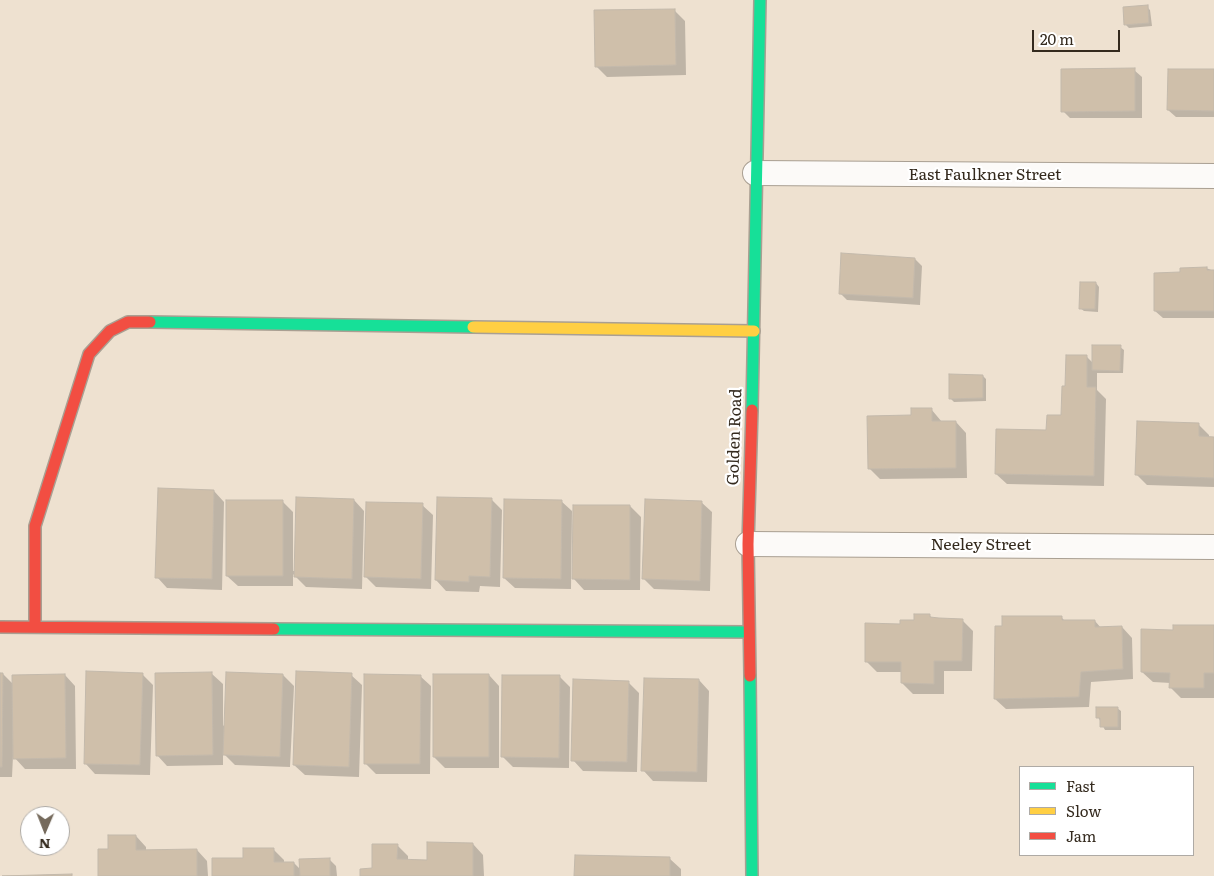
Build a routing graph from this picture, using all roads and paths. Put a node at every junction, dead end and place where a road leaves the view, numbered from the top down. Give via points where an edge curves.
1 (760, 0) edge
2 (755, 173) junction
3 (1214, 176) edge
4 (754, 331) junction
5 (748, 544) junction
6 (1214, 547) edge
7 (0, 627) edge
8 (35, 628) junction
9 (749, 632) junction
10 (752, 876) edge

1 - 2 street, Golden Road
2 - 3 street, East Faulkner Street
2 - 4 street, Golden Road
4 - 5 street, Golden Road
4 - 8 street via 128,322 110,331 90,354 35,526
5 - 6 street, Neeley Street
5 - 9 street, Golden Road
7 - 8 street
8 - 9 street
9 - 10 street, Golden Road

